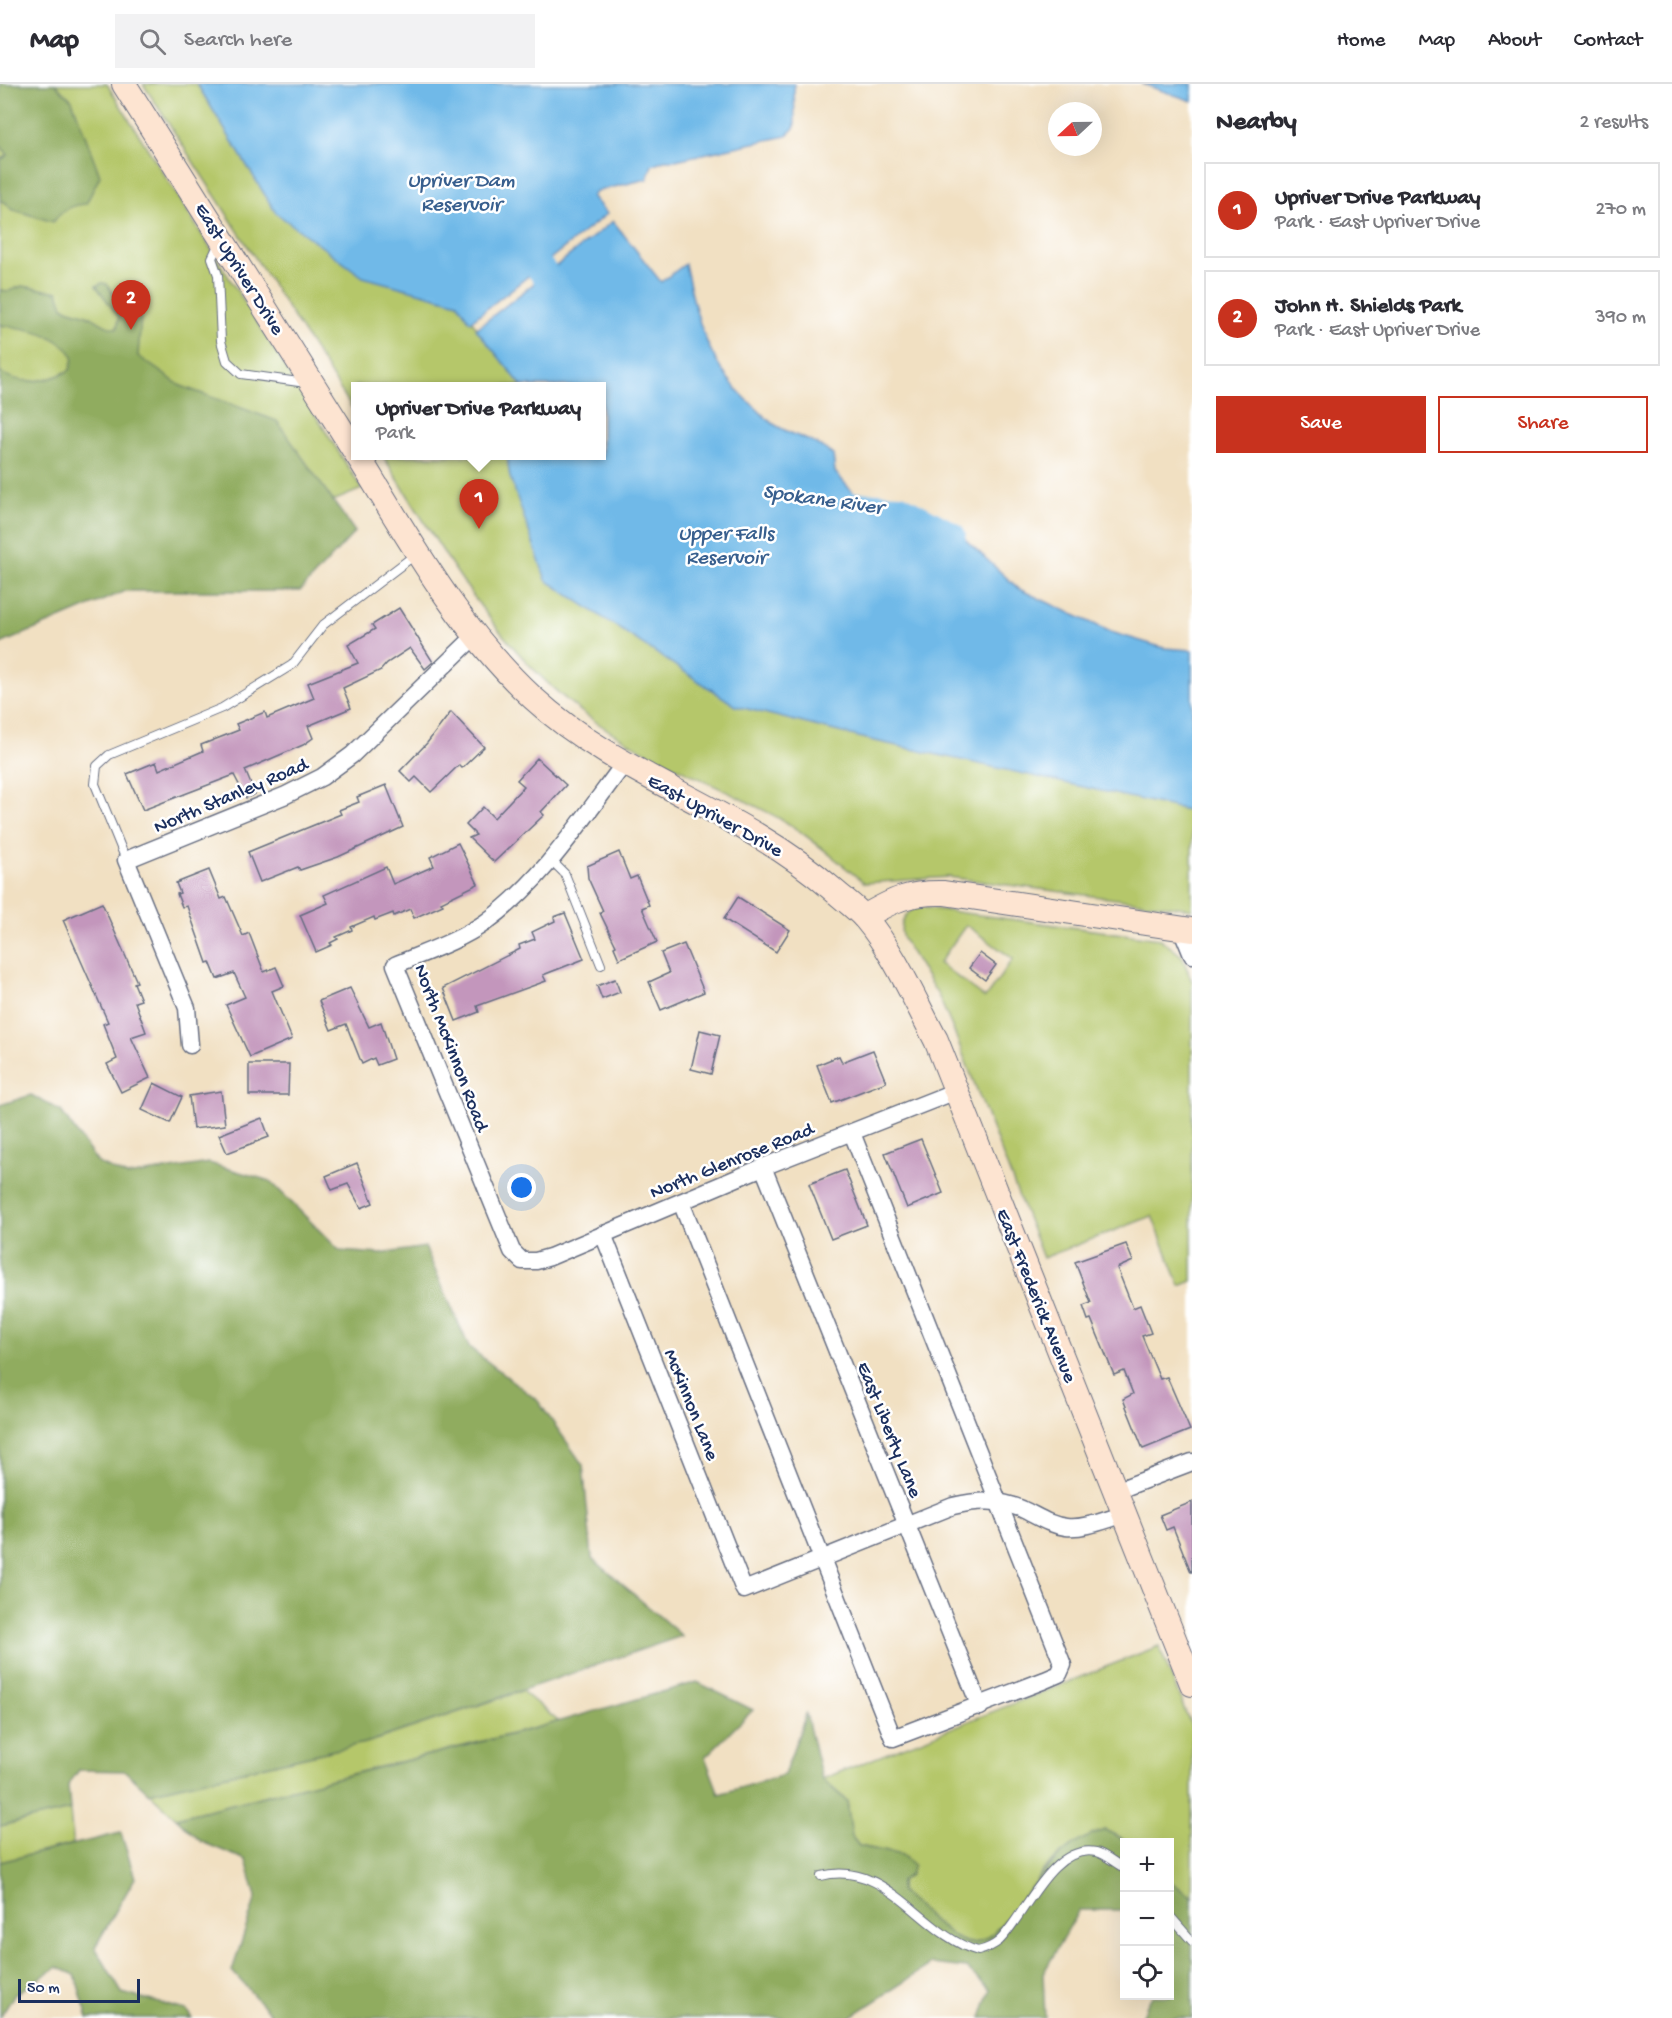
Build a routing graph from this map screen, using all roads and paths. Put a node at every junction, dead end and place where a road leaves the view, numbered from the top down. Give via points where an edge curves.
1 (124, 84) edge
2 (222, 238) junction
3 (314, 384) junction
4 (351, 444) edge
5 (361, 460) edge
6 (419, 552) junction
7 (476, 635) junction
8 (624, 764) junction
9 (550, 858) junction
10 (126, 860) junction
11 (864, 917) junction
12 (1187, 929) edge
13 (1192, 955) edge
14 (601, 965) dead end
15 (190, 1045) dead end
16 (956, 1092) junction
17 (852, 1133) junction
18 (764, 1167) junction
19 (681, 1202) junction
20 (603, 1234) junction
21 (522, 1261) joint
22 (1192, 1462) edge
23 (1116, 1491) junction
24 (998, 1502) junction
25 (1125, 1514) junction
26 (906, 1525) junction
27 (822, 1559) junction
28 (1192, 1684) edge
29 (980, 1707) junction
30 (1120, 1866) edge
31 (821, 1876) dead end
32 (1174, 1921) edge
33 (1192, 1941) edge

1 - 2 main road, East Upriver Drive
2 - 3 main road, East Upriver Drive
2 - 3 lane via 212,258 218,275 221,341 227,361 241,374
3 - 4 main road, East Upriver Drive
5 - 6 main road, East Upriver Drive
6 - 7 main road, East Upriver Drive
6 - 10 lane via 323,625 292,665 222,708 109,755 98,766 95,784
7 - 8 main road, East Upriver Drive via 533,699
7 - 10 street, North Stanley Road via 352,755 322,777
8 - 9 street, North McKinnon Road
8 - 11 main road, East Upriver Drive via 799,860
9 - 14 lane via 565,874
9 - 21 street, North McKinnon Road via 486,922 462,937 395,965 512,1251
10 - 15 street via 187,1008
11 - 12 main road via 896,898 944,892
11 - 16 main road, East Frederick Avenue via 896,963 936,1040
12 - 13 street
16 - 17 street, North Glenrose Road
16 - 23 main road, East Frederick Avenue
17 - 18 street, North Glenrose Road
17 - 24 street
18 - 19 street, North Glenrose Road
18 - 26 street, East Liberty Lane
19 - 20 street, North Glenrose Road
19 - 27 street
20 - 21 street, North Glenrose Road via 550,1257
20 - 27 street, McKinnon Lane via 744,1590
22 - 23 street
23 - 25 main road, East Frederick Avenue
24 - 25 street via 1068,1527
24 - 26 street via 975,1500
24 - 29 street via 1063,1665 1059,1674
25 - 28 main road, East Frederick Avenue
26 - 27 street
26 - 29 street, East Liberty Lane
27 - 29 street via 893,1738
30 - 31 lane via 1096,1852 1076,1855 1058,1865 1034,1891 1000,1940 978,1951 960,1946 877,1881 836,1872
32 - 33 lane

